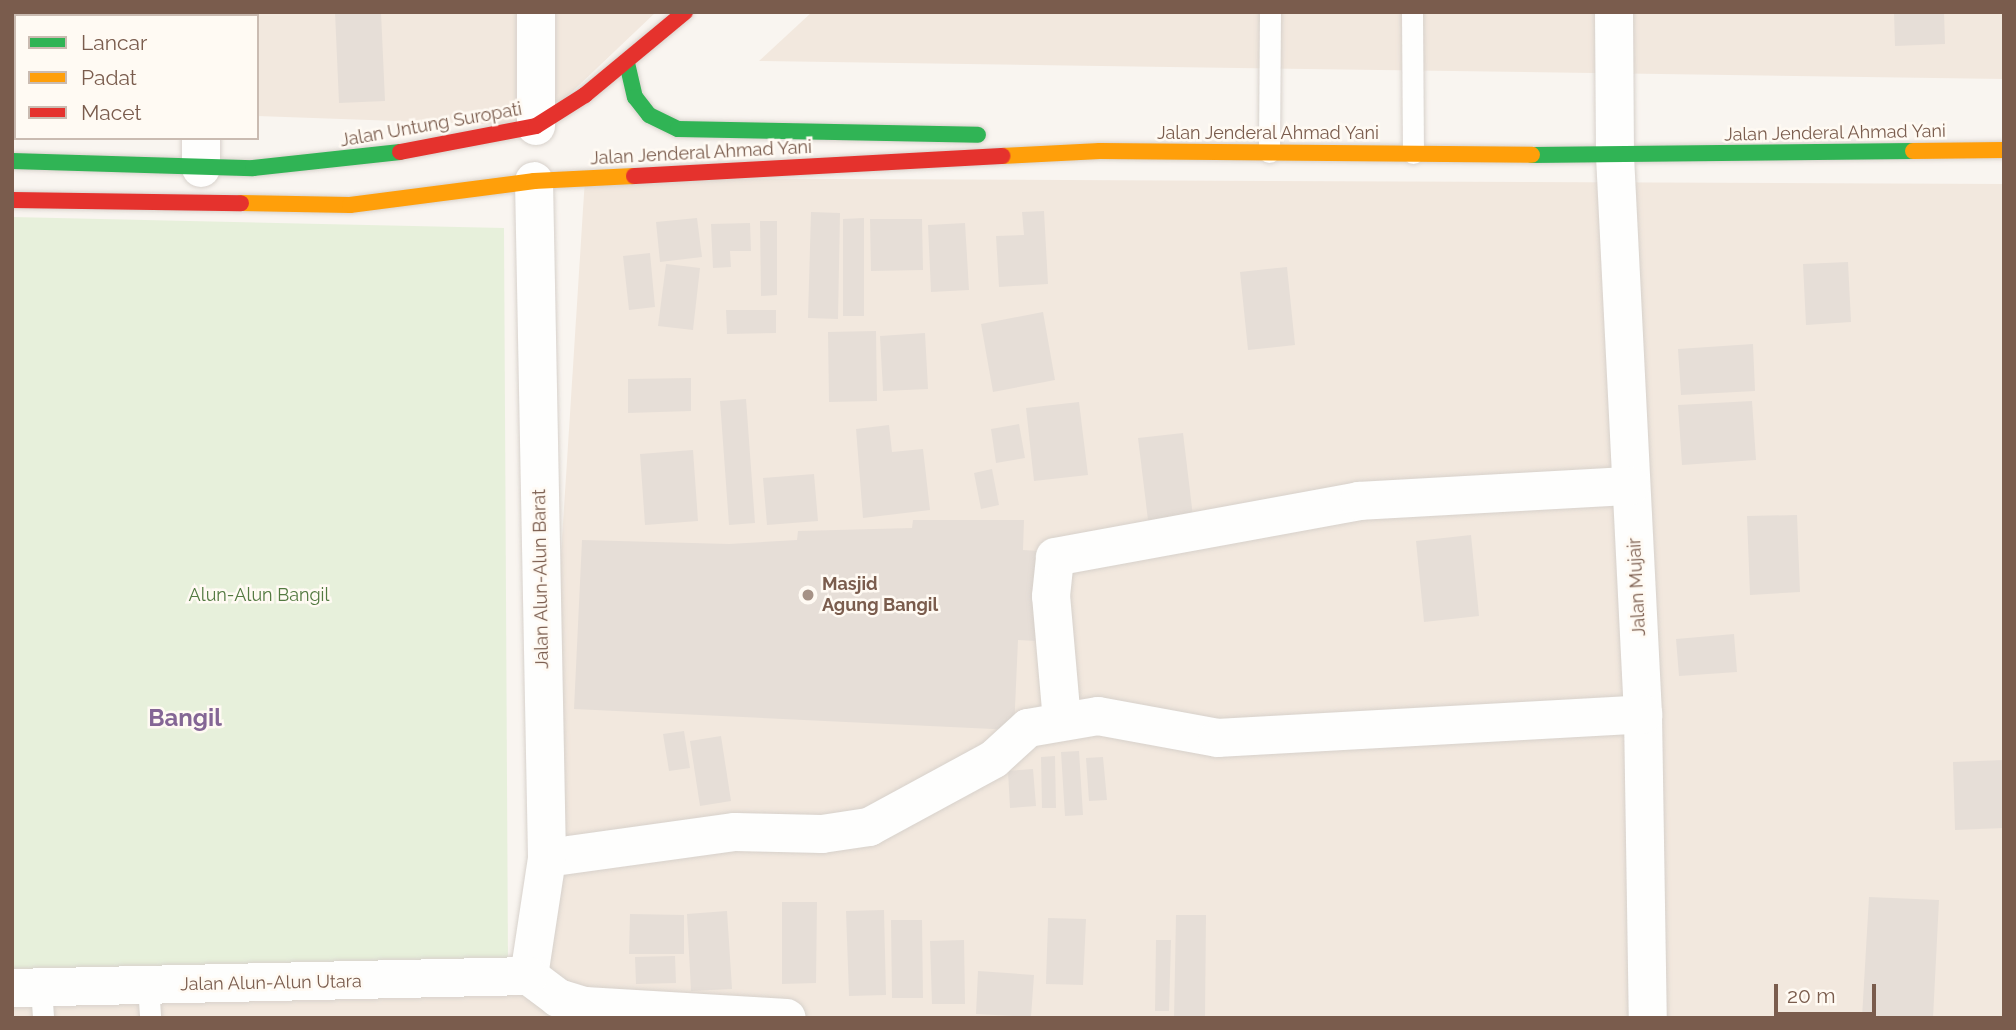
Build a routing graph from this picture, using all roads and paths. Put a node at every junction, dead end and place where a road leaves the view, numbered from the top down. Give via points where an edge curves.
1 (536, 12) edge
2 (685, 12) edge
3 (1270, 12) edge
4 (1412, 12) edge
5 (1614, 12) edge
6 (626, 63) junction
7 (536, 126) junction
8 (2004, 150) edge
9 (1100, 151) junction
10 (1269, 152) junction
11 (201, 153) edge
12 (1413, 153) junction
13 (1615, 156) junction
14 (12, 161) edge
15 (534, 181) junction
16 (12, 200) edge
17 (1632, 486) junction
18 (1643, 713) junction
19 (1062, 720) junction
20 (547, 858) junction
21 (529, 976) junction
22 (32, 998) edge
23 (149, 1002) edge
24 (585, 1012) edge
25 (787, 1018) edge
26 (1648, 1018) edge

1 - 7 street
2 - 6 highway, Jalan Untung Suropati
3 - 10 lane
4 - 12 lane
5 - 13 street, Jalan Mujair
6 - 7 highway, Jalan Untung Suropati
6 - 9 highway via 635,97 649,115 678,129 1010,136
7 - 11 highway, Jalan Untung Suropati via 362,160
8 - 13 highway, Jalan Jenderal Ahmad Yani
9 - 10 highway, Jalan Jenderal Ahmad Yani
9 - 15 highway, Jalan Jenderal Ahmad Yani
10 - 12 highway, Jalan Jenderal Ahmad Yani
11 - 14 highway, Jalan Untung Suropati
12 - 13 highway, Jalan Jenderal Ahmad Yani
13 - 17 street, Jalan Mujair
15 - 16 highway via 350,205
15 - 20 street, Jalan Alun-Alun Barat
17 - 18 street, Jalan Mujair
17 - 19 street via 1359,501 1055,557 1051,596
18 - 19 street via 1217,738 1098,716
18 - 26 street, Jalan Mujair
19 - 20 street via 1028,728 994,759 869,827 822,834 735,832
20 - 21 street, Jalan Alun-Alun Barat
21 - 23 street, Jalan Alun-Alun Utara
21 - 24 street
22 - 23 street, Jalan Alun-Alun Utara
24 - 25 street

